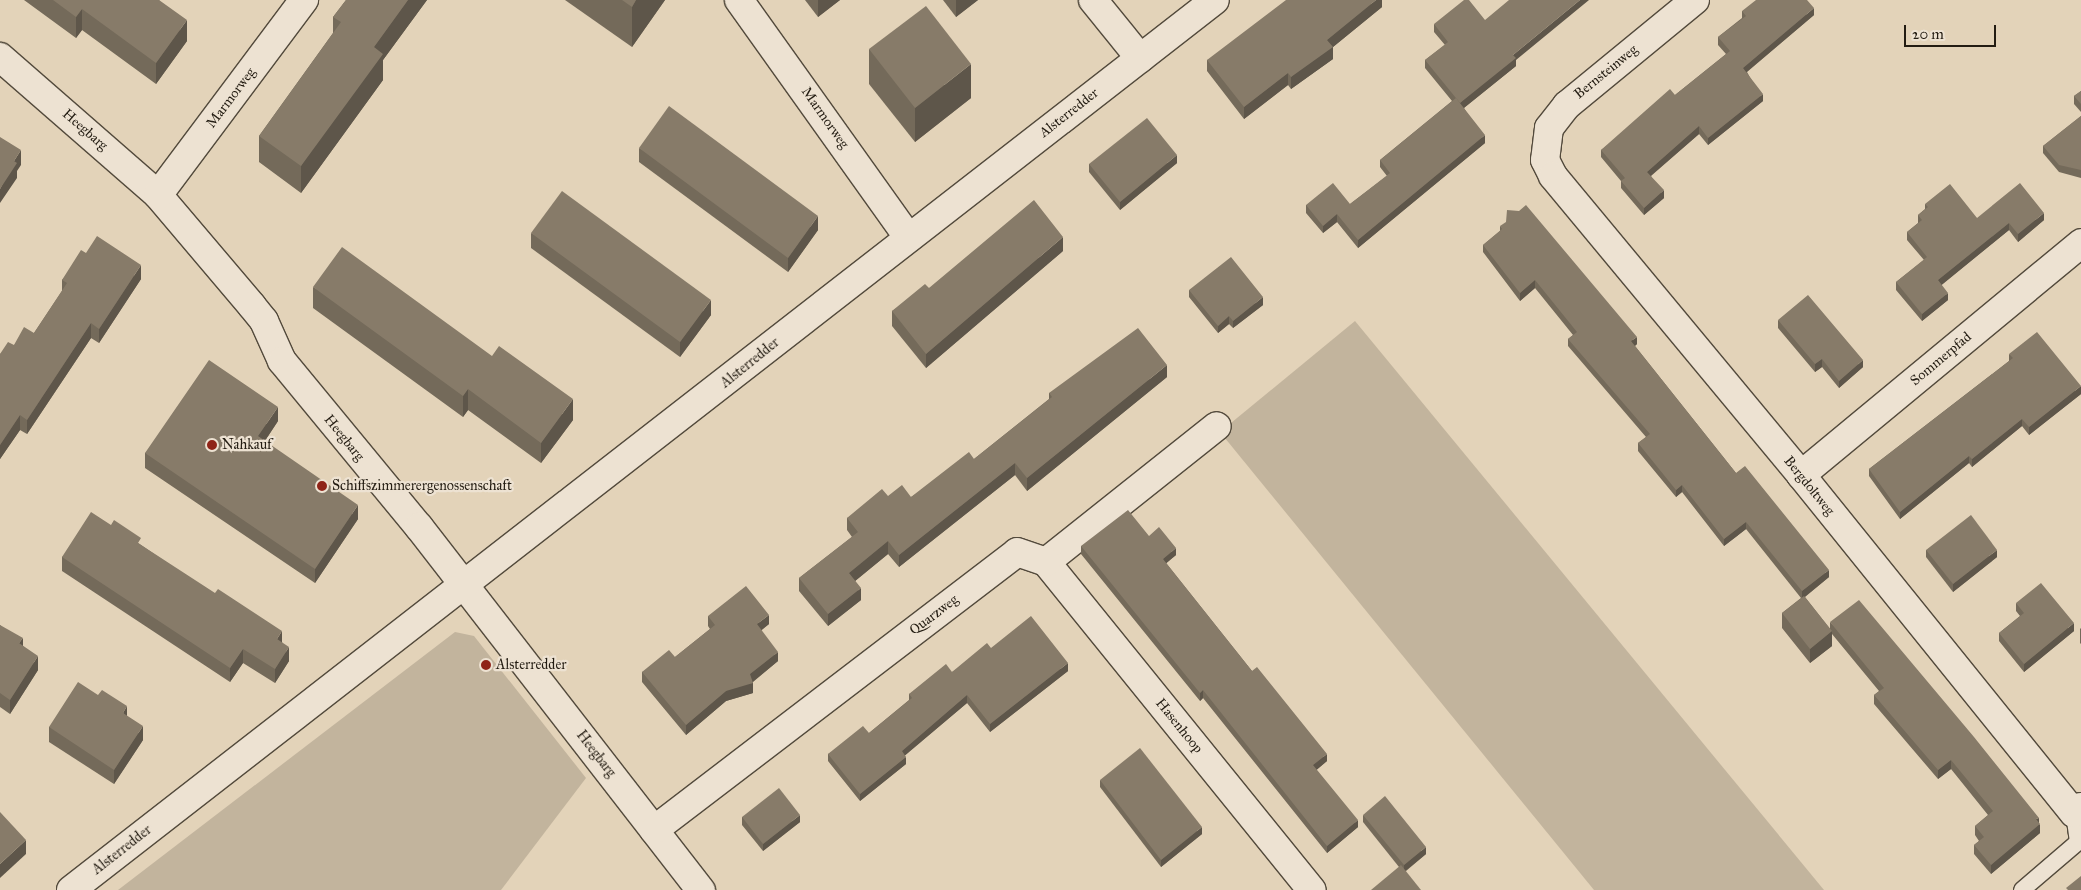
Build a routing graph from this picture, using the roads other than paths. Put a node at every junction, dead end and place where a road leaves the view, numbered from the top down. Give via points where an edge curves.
1 (304, 0) edge
2 (739, 0) edge
3 (1093, 0) edge
4 (1214, 0) edge
5 (1696, 0) edge
6 (0, 57) edge
7 (1140, 58) junction
8 (1545, 160) joint
9 (158, 195) junction
10 (909, 238) junction
11 (2081, 243) edge
12 (1217, 426) dead end
13 (1801, 475) junction
14 (1046, 562) junction
15 (466, 586) junction
16 (2077, 810) edge
17 (654, 830) junction
18 (1304, 887) edge
19 (71, 890) edge
20 (701, 890) edge
21 (2022, 890) edge

1 - 9 street, Marmorweg
2 - 10 street, Marmorweg
3 - 7 street
4 - 7 street, Alsterredder
5 - 8 street, Bernsteinweg via 1566,105 1549,128
6 - 9 street, Heegbarg
7 - 10 street, Alsterredder
8 - 13 street, Bergdoltweg via 1553,176
9 - 15 street, Heegbarg via 264,321 282,361
10 - 15 street, Alsterredder
11 - 13 street, Sommerpfad
12 - 14 street
13 - 16 street, Bergdoltweg
14 - 17 street, Quarzweg via 1017,552
14 - 18 street, Hasenhoop
15 - 17 street, Heegbarg
15 - 19 street, Alsterredder
16 - 21 lane via 2078,842
17 - 20 street, Heegbarg

